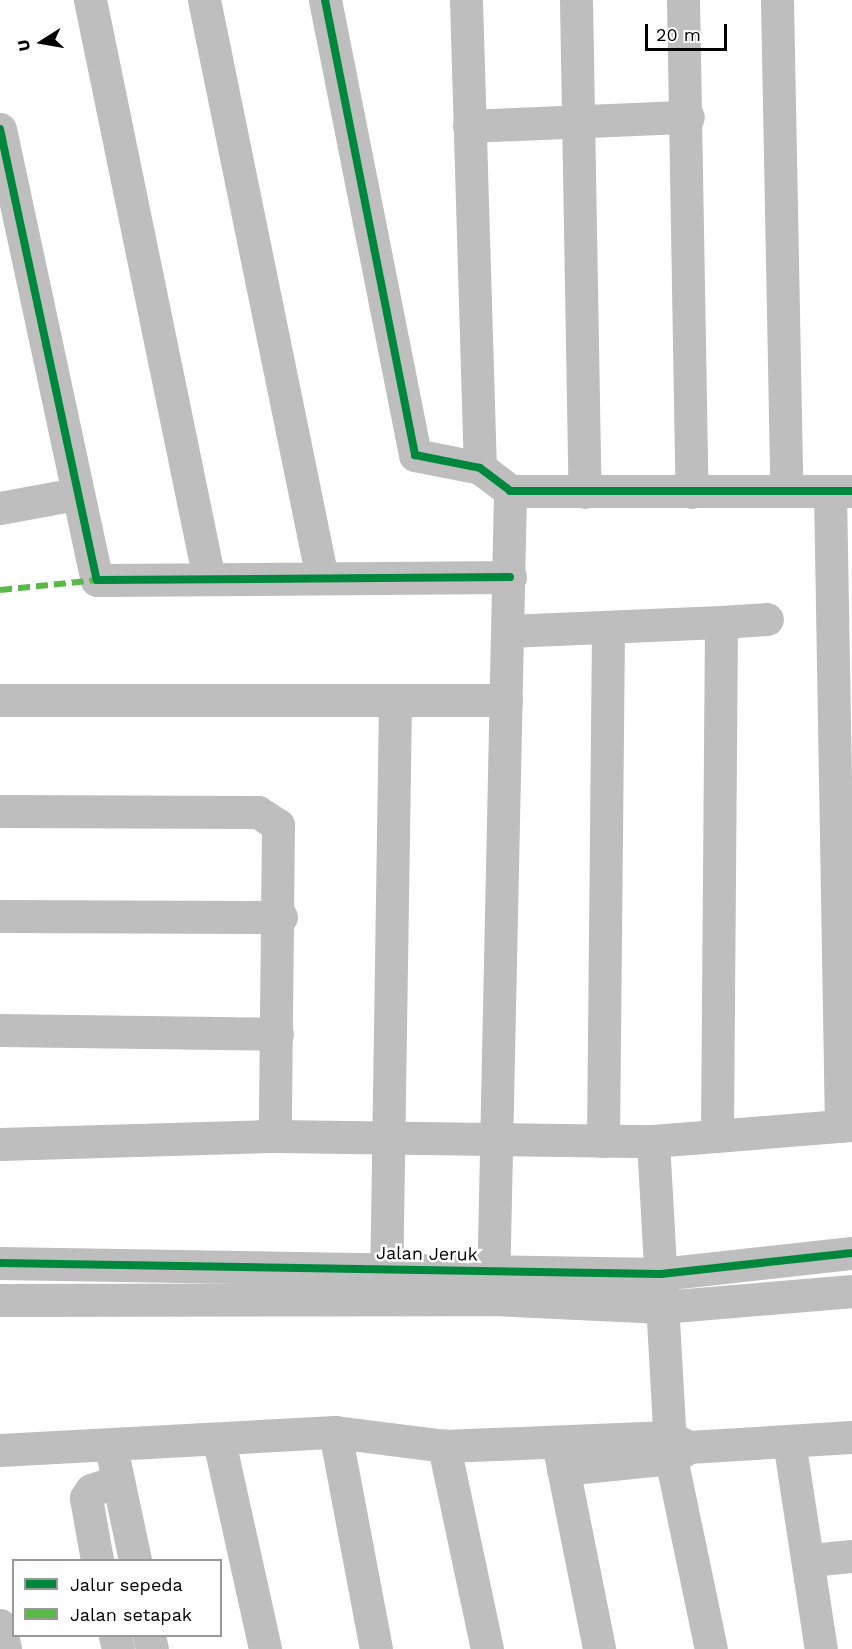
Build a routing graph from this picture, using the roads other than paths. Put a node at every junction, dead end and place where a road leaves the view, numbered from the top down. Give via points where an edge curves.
1 (90, 0) edge
2 (204, 0) edge
3 (325, 0) edge
4 (466, 0) edge
5 (576, 0) edge
6 (683, 0) edge
7 (777, 0) edge
8 (688, 117) junction
9 (581, 119) junction
10 (470, 126) junction
11 (0, 129) edge
12 (480, 468) junction
13 (510, 491) junction
14 (786, 491) junction
15 (841, 491) edge
16 (585, 492) junction
17 (692, 492) junction
18 (76, 494) junction
19 (0, 508) edge
20 (510, 577) junction
21 (322, 578) junction
22 (208, 579) junction
23 (767, 620) dead end
24 (721, 622) junction
25 (608, 627) junction
26 (508, 631) junction
27 (0, 700) edge
28 (506, 700) junction
29 (395, 704) junction
30 (0, 811) edge
31 (0, 916) edge
32 (281, 917) junction
33 (0, 1030) edge
34 (277, 1034) junction
35 (847, 1125) edge
36 (275, 1136) junction
37 (717, 1136) junction
38 (496, 1139) junction
39 (385, 1140) junction
40 (603, 1141) junction
41 (653, 1141) junction
42 (0, 1144) edge
43 (852, 1253) edge
44 (0, 1263) edge
45 (661, 1274) junction
46 (386, 1283) junction
47 (493, 1285) junction
48 (852, 1291) edge
49 (0, 1300) edge
50 (662, 1307) junction
51 (335, 1432) junction
52 (852, 1437) edge
53 (219, 1441) junction
54 (789, 1441) junction
55 (444, 1446) junction
56 (111, 1447) junction
57 (676, 1447) junction
58 (0, 1450) edge
59 (560, 1455) junction
60 (118, 1481) junction
61 (852, 1556) edge
62 (98, 1559) edge
63 (135, 1559) edge
64 (811, 1560) junction
65 (0, 1625) edge
66 (5, 1649) edge
67 (265, 1649) edge
68 (376, 1649) edge
69 (487, 1649) edge
70 (599, 1649) edge
71 (711, 1649) edge
72 (821, 1649) edge

1 - 22 street
2 - 21 street
3 - 12 street via 411,447 424,461
4 - 10 street
5 - 9 street
6 - 8 street
7 - 14 street
8 - 9 street
8 - 17 street
9 - 10 street
9 - 16 street
10 - 12 street
11 - 18 street
12 - 13 street
13 - 16 street
13 - 20 street
14 - 15 street
14 - 17 street
15 - 35 street
16 - 17 street
18 - 19 street
18 - 22 street via 97,580
20 - 21 street
20 - 26 street
21 - 22 street
23 - 24 street
24 - 25 street
24 - 37 street
25 - 26 street
25 - 40 street
26 - 28 street
27 - 29 street
28 - 29 street
28 - 38 street
29 - 39 street
30 - 32 street via 258,812 278,825 281,835
31 - 32 street
32 - 34 street
33 - 34 street
34 - 36 street
35 - 37 street
36 - 39 street
36 - 42 street
37 - 41 street
38 - 39 street
38 - 40 street
38 - 47 street
39 - 46 street
40 - 41 street
41 - 45 street
43 - 45 street, Jalan Jeruk
44 - 46 street, Jalan Jeruk
45 - 47 street, Jalan Jeruk
45 - 50 street
46 - 47 street, Jalan Jeruk
46 - 49 street, Jalan Jeruk
47 - 50 street, Jalan Jeruk
48 - 50 street, Jalan Jeruk
50 - 57 street
51 - 53 street
51 - 55 street
51 - 68 street
52 - 54 street
53 - 56 street
53 - 67 street
54 - 57 street
54 - 64 street
55 - 59 street
55 - 69 street
56 - 58 street
56 - 60 street
57 - 59 street
57 - 71 street
59 - 70 street
60 - 62 street via 91,1490 86,1498
60 - 63 street
61 - 64 street
64 - 72 street
65 - 66 street

